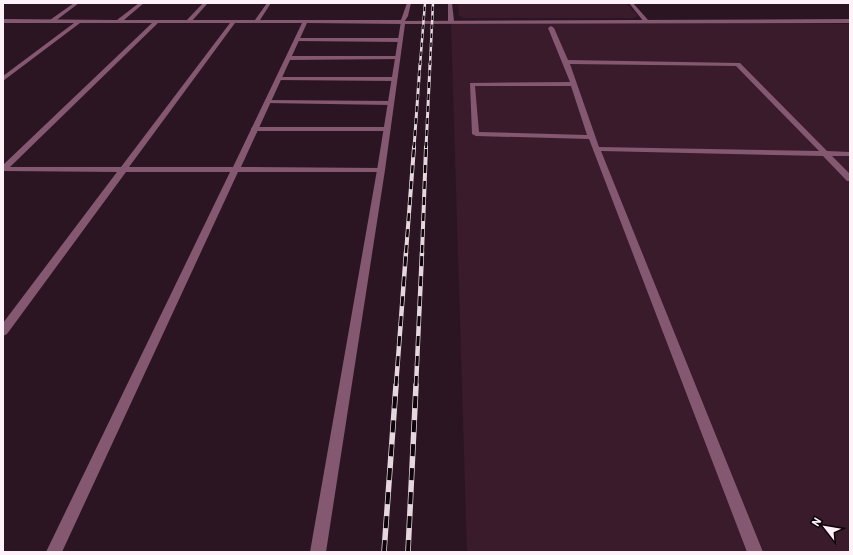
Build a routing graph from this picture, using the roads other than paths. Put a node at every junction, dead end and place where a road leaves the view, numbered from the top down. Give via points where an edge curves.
1 (78, 3) edge
2 (142, 3) edge
3 (206, 3) edge
4 (269, 3) edge
5 (409, 3) edge
6 (450, 3) edge
7 (631, 3) edge
8 (451, 20) junction
9 (79, 21) junction
10 (119, 21) junction
11 (646, 21) junction
12 (850, 21) edge
13 (4, 22) edge
14 (52, 22) junction
15 (156, 22) junction
16 (188, 22) junction
17 (233, 22) junction
18 (256, 22) junction
19 (306, 22) junction
20 (403, 22) junction
21 (551, 28) dead end
22 (297, 40) junction
23 (400, 40) junction
24 (289, 58) junction
25 (397, 58) junction
26 (566, 62) junction
27 (3, 78) edge
28 (279, 79) junction
29 (394, 79) junction
30 (574, 84) junction
31 (268, 102) junction
32 (391, 102) junction
33 (255, 129) junction
34 (387, 130) junction
35 (591, 137) junction
36 (596, 149) junction
37 (826, 154) junction
38 (850, 154) edge
39 (3, 169) edge
40 (236, 169) junction
41 (123, 170) junction
42 (381, 170) junction
43 (850, 179) edge
44 (3, 331) edge
45 (54, 552) edge
46 (318, 552) edge
47 (756, 552) edge

1 - 14 street
2 - 10 street
3 - 16 street
4 - 18 street
5 - 20 street
6 - 8 street
7 - 11 street
8 - 11 street
8 - 20 street
9 - 10 street
9 - 14 street
9 - 27 street
10 - 15 street
11 - 12 street
13 - 14 street
15 - 16 street
15 - 39 street
16 - 17 street
17 - 18 street
17 - 41 street
18 - 19 street
19 - 20 street
19 - 22 street
20 - 23 street
21 - 26 street
22 - 23 street
22 - 24 street
23 - 25 street
24 - 25 street
24 - 28 street
25 - 29 street
26 - 30 street
26 - 37 street via 738,64
28 - 29 street
28 - 31 street
29 - 32 street
30 - 35 street
30 - 35 street via 472,84 476,134
31 - 32 street
31 - 33 street
32 - 34 street
33 - 34 street
33 - 40 street
34 - 42 street
35 - 36 street
36 - 37 street
36 - 47 street
37 - 38 street
37 - 43 street
39 - 41 street
40 - 41 street
40 - 42 street
40 - 45 street
41 - 44 street
42 - 46 street

